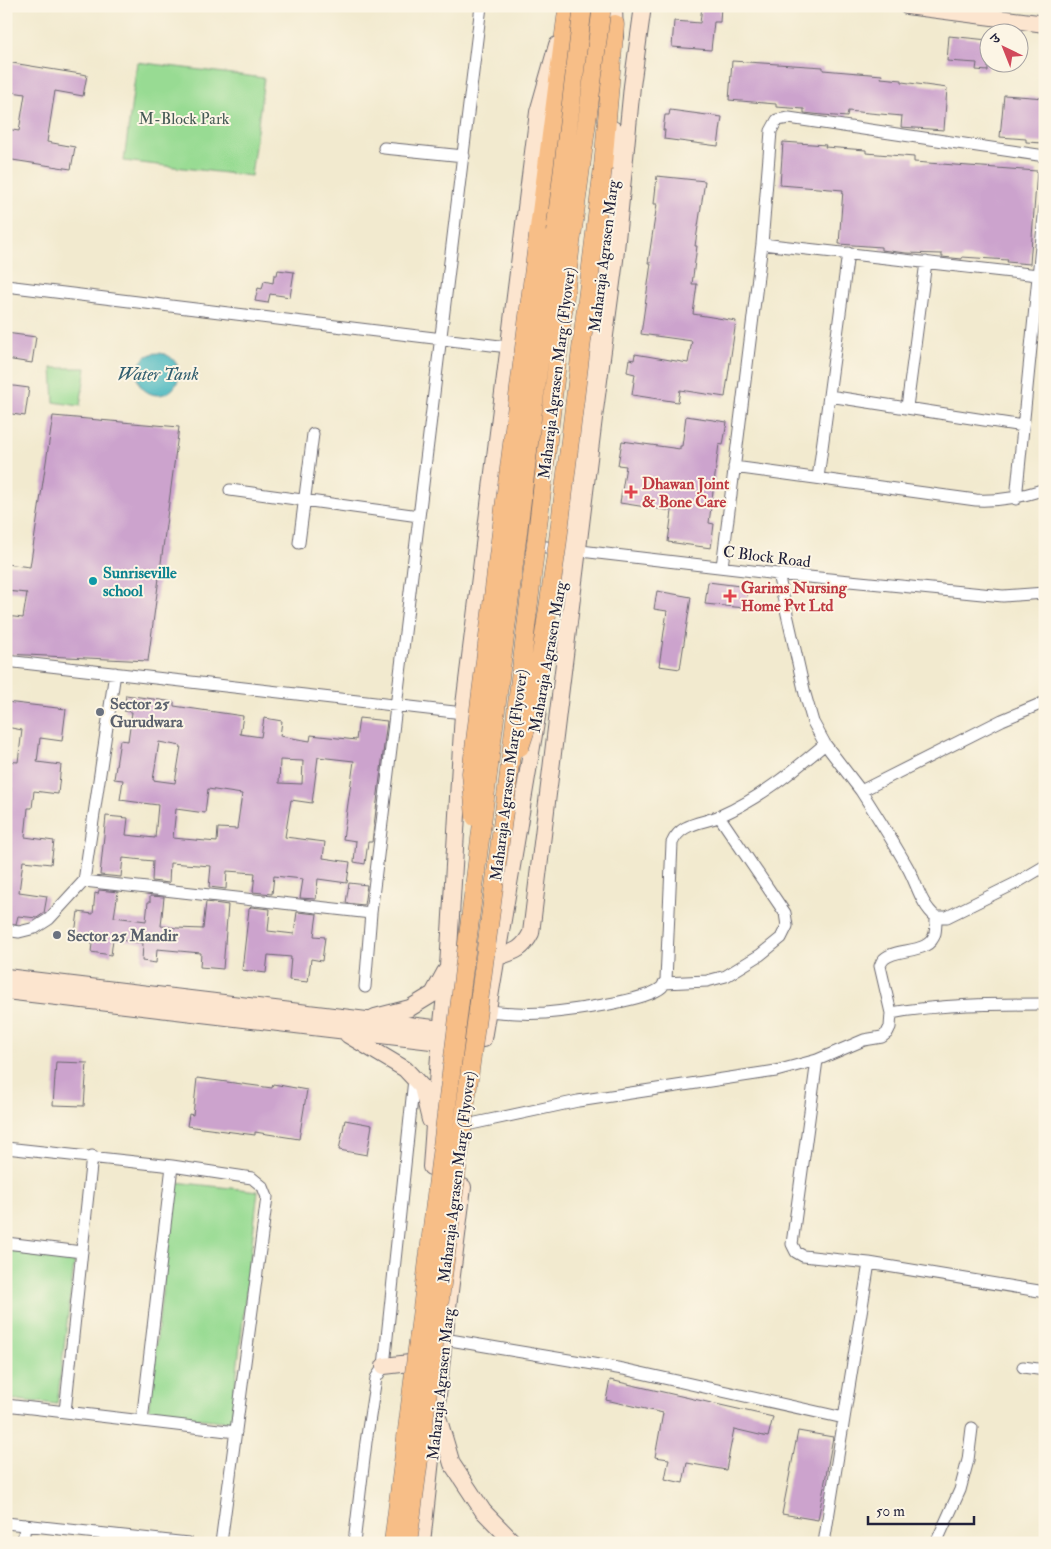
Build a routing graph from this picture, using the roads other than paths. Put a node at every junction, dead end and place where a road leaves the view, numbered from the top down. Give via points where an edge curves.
1 (481, 6) edge
2 (602, 6) edge
3 (614, 6) edge
4 (627, 6) edge
5 (643, 6) edge
6 (907, 6) edge
7 (570, 8) edge
8 (615, 24) junction
9 (1045, 24) edge
10 (384, 148) dead end
11 (464, 156) junction
12 (1045, 156) edge
13 (1045, 206) edge
14 (762, 244) junction
15 (848, 253) junction
16 (926, 262) junction
17 (1038, 275) junction
18 (6, 286) edge
19 (441, 339) junction
20 (508, 347) junction
21 (829, 396) junction
22 (907, 407) junction
23 (1023, 426) junction
24 (313, 434) dead end
25 (734, 467) junction
26 (818, 478) junction
27 (230, 490) dead end
28 (1045, 490) edge
29 (1016, 499) junction
30 (304, 500) junction
31 (420, 516) junction
32 (485, 541) junction
33 (299, 543) dead end
34 (572, 550) junction
35 (722, 567) junction
36 (778, 574) junction
37 (1045, 593) edge
38 (6, 661) edge
39 (114, 674) junction
40 (1045, 702) edge
41 (396, 706) junction
42 (463, 713) junction
43 (824, 744) junction
44 (508, 781) junction
45 (861, 791) junction
46 (719, 816) junction
47 (479, 850) junction
48 (1045, 866) edge
49 (84, 881) junction
50 (371, 913) junction
51 (936, 918) junction
52 (6, 930) edge
53 (495, 958) junction
54 (448, 967) junction
55 (6, 977) edge
56 (664, 983) junction
57 (365, 987) dead end
58 (6, 991) edge
59 (1045, 1004) edge
60 (487, 1011) junction
61 (891, 1013) junction
62 (363, 1020) junction
63 (341, 1031) junction
64 (441, 1036) junction
65 (817, 1060) junction
66 (414, 1079) junction
67 (471, 1124) junction
68 (434, 1137) junction
69 (6, 1148) edge
70 (92, 1156) junction
71 (172, 1166) junction
72 (6, 1243) edge
73 (82, 1252) junction
74 (869, 1263) junction
75 (1045, 1292) edge
76 (444, 1339) junction
77 (410, 1362) junction
78 (384, 1366) junction
79 (1023, 1367) dead end
80 (1045, 1370) edge
81 (6, 1405) edge
82 (65, 1412) junction
83 (437, 1413) junction
84 (844, 1418) junction
85 (142, 1421) junction
86 (972, 1428) dead end
87 (236, 1432) junction
88 (6, 1523) edge
89 (25, 1525) junction
90 (389, 1540) edge
91 (23, 1543) edge
92 (188, 1543) edge
93 (221, 1543) edge
94 (354, 1543) edge
95 (408, 1543) edge
96 (421, 1543) edge
97 (514, 1543) edge
98 (824, 1543) edge
99 (936, 1543) edge

1 - 11 street
2 - 44 main road, Maharaja Agrasen Marg (Flyover), bridge
3 - 8 main road, Maharaja Agrasen Marg
4 - 8 main road
5 - 34 main road via 615,260
6 - 9 main road
7 - 20 main road, Maharaja Agrasen Marg via 538,112
7 - 47 main road, Maharaja Agrasen Marg (Flyover), bridge
7 - 47 main road, bridge via 471,773
8 - 34 main road, Maharaja Agrasen Marg via 613,178
8 - 44 main road, bridge via 603,167 557,548 533,708
10 - 11 street
11 - 19 street
12 - 14 street via 789,118 777,120 771,130
13 - 17 street
14 - 15 street
14 - 25 street
15 - 16 street
15 - 21 street
16 - 17 street
16 - 22 street
17 - 23 street
18 - 19 street
19 - 20 street
19 - 31 street
20 - 32 main road, Maharaja Agrasen Marg
21 - 22 street
21 - 26 street
22 - 23 street
23 - 29 street
24 - 30 street
25 - 26 street
25 - 35 street
26 - 29 street via 976,500
27 - 30 street
28 - 29 street
30 - 31 street
30 - 33 street
31 - 41 street
32 - 34 street, C Block Road
32 - 42 main road, Maharaja Agrasen Marg
34 - 35 street, C Block Road
34 - 53 main road, Maharaja Agrasen Marg
34 - 53 main road via 531,934 517,951
35 - 36 street, C Block Road
36 - 37 street, C Block Road via 1003,596
36 - 43 street via 805,694
38 - 39 street
39 - 41 street
39 - 49 street
40 - 45 street via 1002,720
41 - 42 street
41 - 50 street
42 - 54 main road, Maharaja Agrasen Marg
43 - 45 street
43 - 46 street via 756,798
44 - 95 main road, Maharaja Agrasen Marg (Flyover), bridge
45 - 51 street via 896,847 928,911
46 - 56 street via 686,827 676,834 672,843
46 - 56 street via 785,913 787,926 781,938 726,976 707,981
47 - 90 main road, Maharaja Agrasen Marg (Flyover), bridge
48 - 51 street via 947,917
49 - 50 street
49 - 52 street via 49,919 35,928 19,932
50 - 57 street
51 - 61 street via 935,935 929,943 884,959 880,966
53 - 60 main road, Maharaja Agrasen Marg
54 - 62 main road via 433,994 410,1008
54 - 64 main road, Maharaja Agrasen Marg
55 - 62 main road
56 - 60 street via 657,990 634,998 593,1006 546,1012
58 - 63 main road
59 - 61 street via 957,1005
60 - 67 main road, Maharaja Agrasen Marg
61 - 65 street via 890,1027 882,1037 853,1044
62 - 64 main road
63 - 64 main road
63 - 66 main road via 405,1069
64 - 68 main road, Maharaja Agrasen Marg
65 - 67 street via 776,1071 578,1101
65 - 74 street via 792,1244 802,1256
66 - 68 main road via 422,1088
66 - 78 street
67 - 76 main road, Maharaja Agrasen Marg
68 - 77 main road, Maharaja Agrasen Marg
69 - 70 street
70 - 71 street
70 - 73 street
71 - 85 street
71 - 87 street via 252,1178 263,1187 267,1197
72 - 73 street
73 - 82 street
74 - 75 street
74 - 84 street
76 - 83 main road, Maharaja Agrasen Marg
76 - 84 street via 623,1369
77 - 78 main road
77 - 90 main road, Maharaja Agrasen Marg
78 - 94 street via 376,1378
79 - 80 street
81 - 82 street
82 - 85 street
83 - 96 main road, Maharaja Agrasen Marg
83 - 97 main road via 452,1464 483,1511
84 - 98 street
85 - 87 street
86 - 99 street via 960,1490
87 - 93 street
88 - 89 street
89 - 91 street
89 - 92 street
90 - 96 main road

